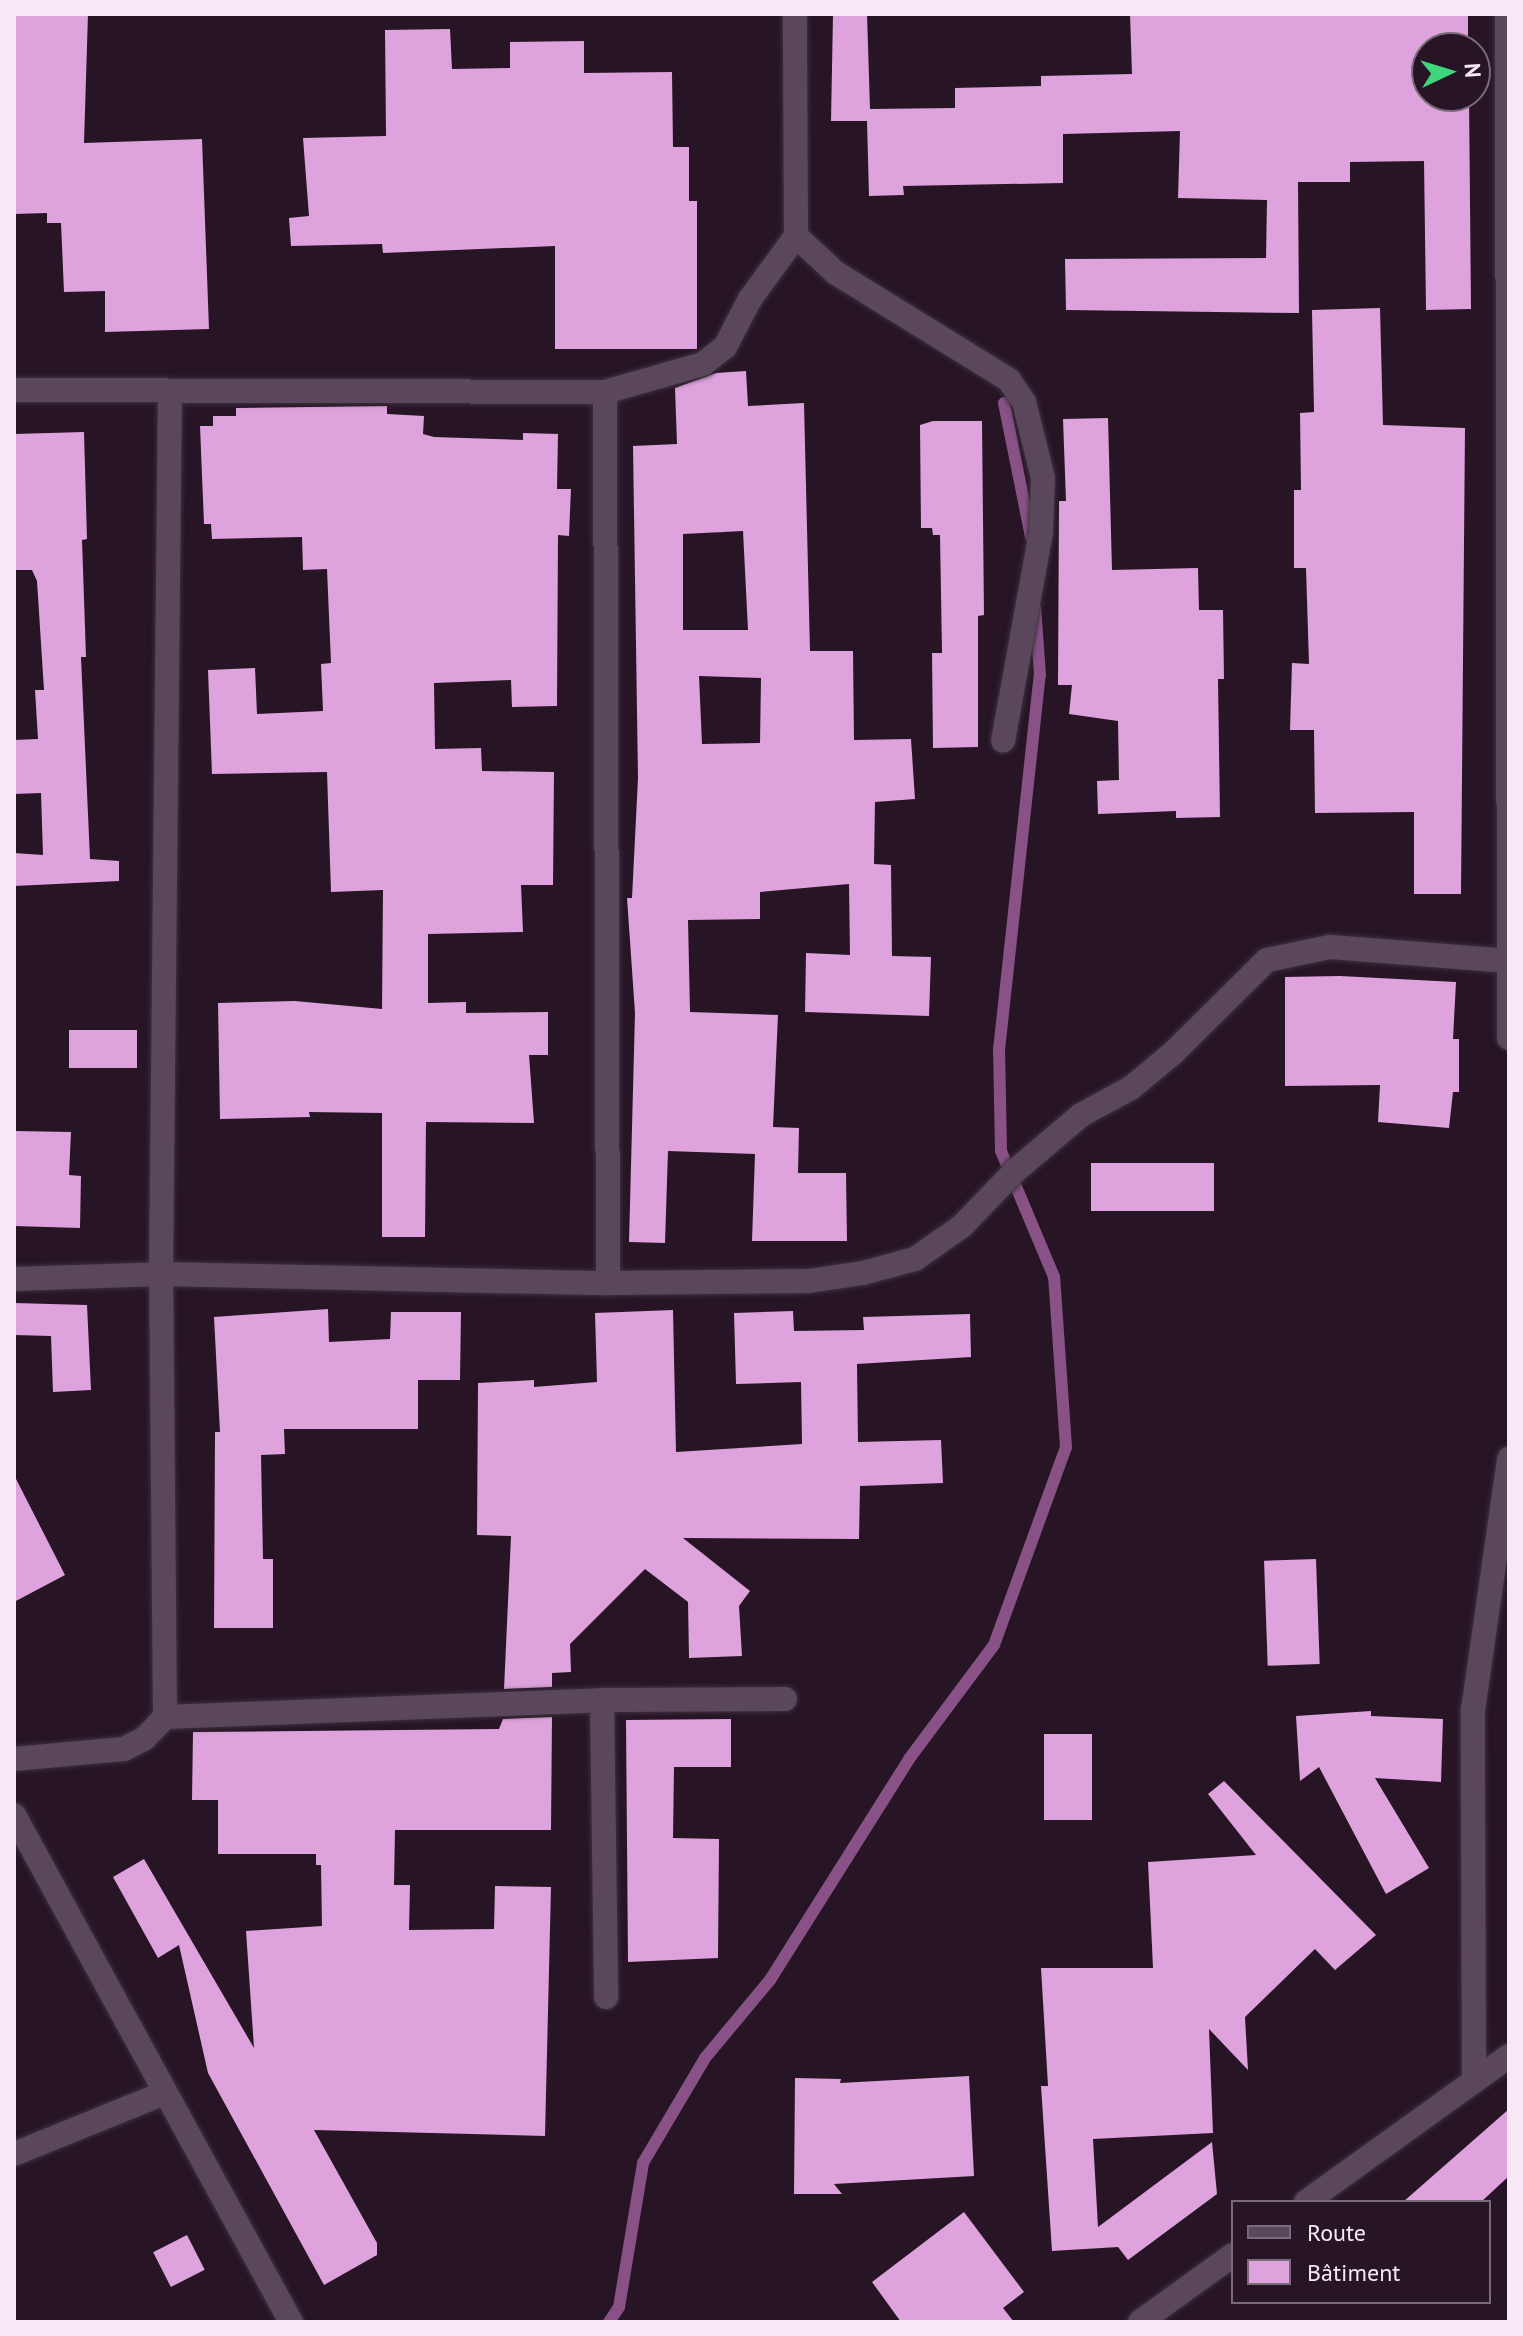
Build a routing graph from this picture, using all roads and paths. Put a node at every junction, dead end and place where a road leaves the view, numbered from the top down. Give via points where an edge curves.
1 (795, 14) edge
2 (1507, 14) edge
3 (796, 236) junction
4 (14, 390) edge
5 (170, 391) junction
6 (605, 392) junction
7 (1003, 741) dead end
8 (1508, 961) edge
9 (1509, 1038) edge
10 (161, 1274) junction
11 (14, 1279) edge
12 (608, 1283) junction
13 (1509, 1459) edge
14 (785, 1699) dead end
15 (602, 1700) junction
16 (165, 1717) junction
17 (14, 1759) edge
18 (14, 1815) edge
19 (606, 1997) dead end
20 (1509, 2056) edge
21 (1474, 2081) junction
22 (164, 2093) junction
23 (14, 2154) edge
24 (1309, 2200) edge
25 (1231, 2256) edge
26 (291, 2322) edge
27 (1140, 2322) edge

1 - 3 street
2 - 8 street
3 - 6 street via 750,299 725,347 703,364
3 - 7 street via 836,273 1009,380 1024,402 1043,478 1041,532
4 - 5 street
5 - 6 street
5 - 10 street
6 - 12 street
8 - 9 street
8 - 12 street via 1330,947 1267,960 1173,1053 1131,1088 1081,1115 1015,1171 962,1226 915,1259 809,1281
10 - 11 street
10 - 12 street
10 - 16 street
13 - 21 street via 1473,1710
14 - 15 street
15 - 16 street
15 - 19 street
16 - 17 street via 144,1739 124,1749
18 - 22 street
20 - 21 street
21 - 24 street
22 - 23 street
22 - 26 street
25 - 27 street

